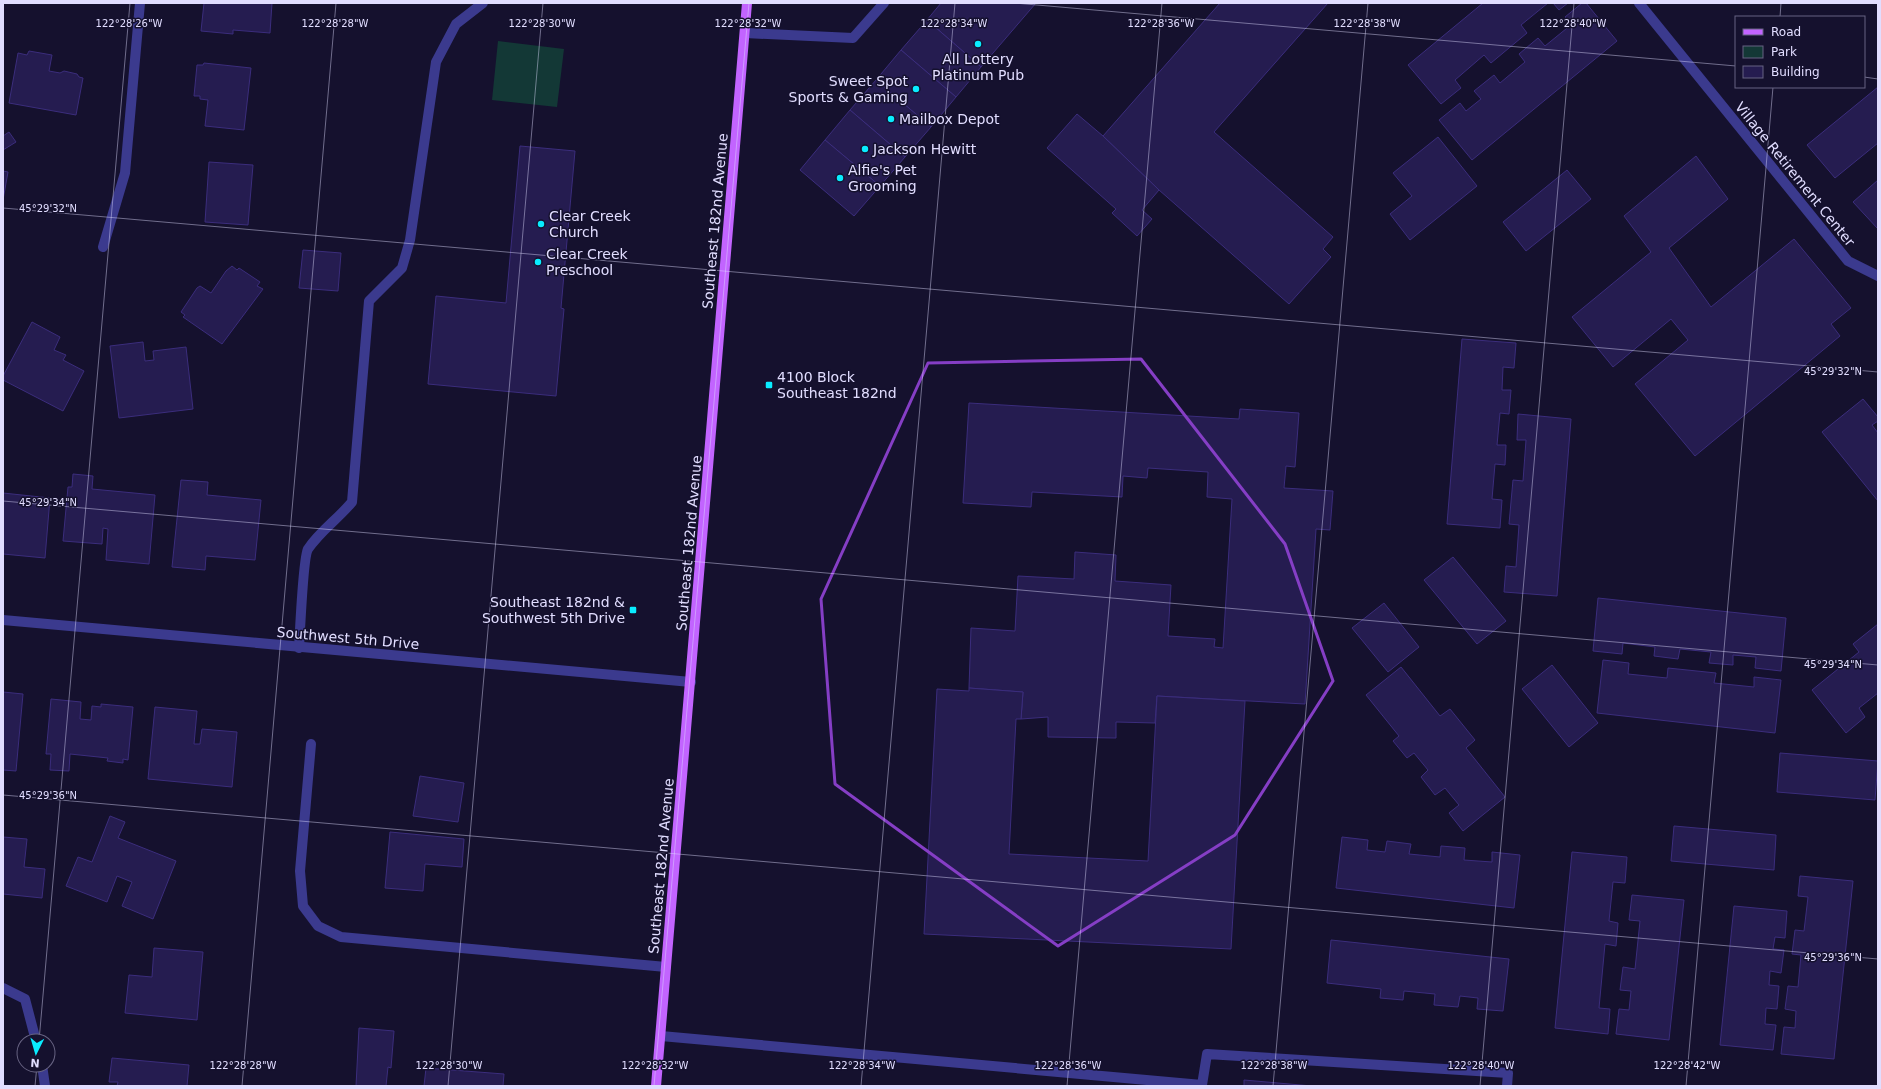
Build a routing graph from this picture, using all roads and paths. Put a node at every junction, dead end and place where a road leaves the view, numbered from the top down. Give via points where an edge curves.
1 (140, 3) edge
2 (483, 3) edge
3 (747, 3) edge
4 (884, 3) edge
5 (1639, 3) edge
6 (745, 34) junction
7 (103, 247) dead end
8 (1878, 276) edge
9 (3, 620) edge
10 (299, 648) junction
11 (691, 682) junction
12 (311, 744) dead end
13 (666, 967) junction
14 (3, 988) edge
15 (34, 1033) edge
16 (661, 1036) junction
17 (43, 1073) edge
18 (44, 1086) edge
19 (656, 1086) edge
20 (1507, 1086) edge

1 - 7 street via 125,173
2 - 10 street via 456,24 436,62 410,240 402,268 370,301 352,502 341,516 322,530 306,551
3 - 6 main road, Southeast 182nd Avenue
4 - 6 street via 853,38
5 - 8 street, Village Retirement Center via 1848,261
6 - 11 main road, Southeast 182nd Avenue
9 - 10 street, Southwest 5th Drive
10 - 11 street, Southwest 5th Drive
11 - 13 main road, Southeast 182nd Avenue
12 - 13 street via 300,871 303,906 318,926 341,937
13 - 16 main road, Southeast 182nd Avenue
14 - 15 street via 25,999
16 - 19 main road, Southeast 182nd Avenue
16 - 20 street via 1202,1085 1207,1054 1508,1072
17 - 18 street

